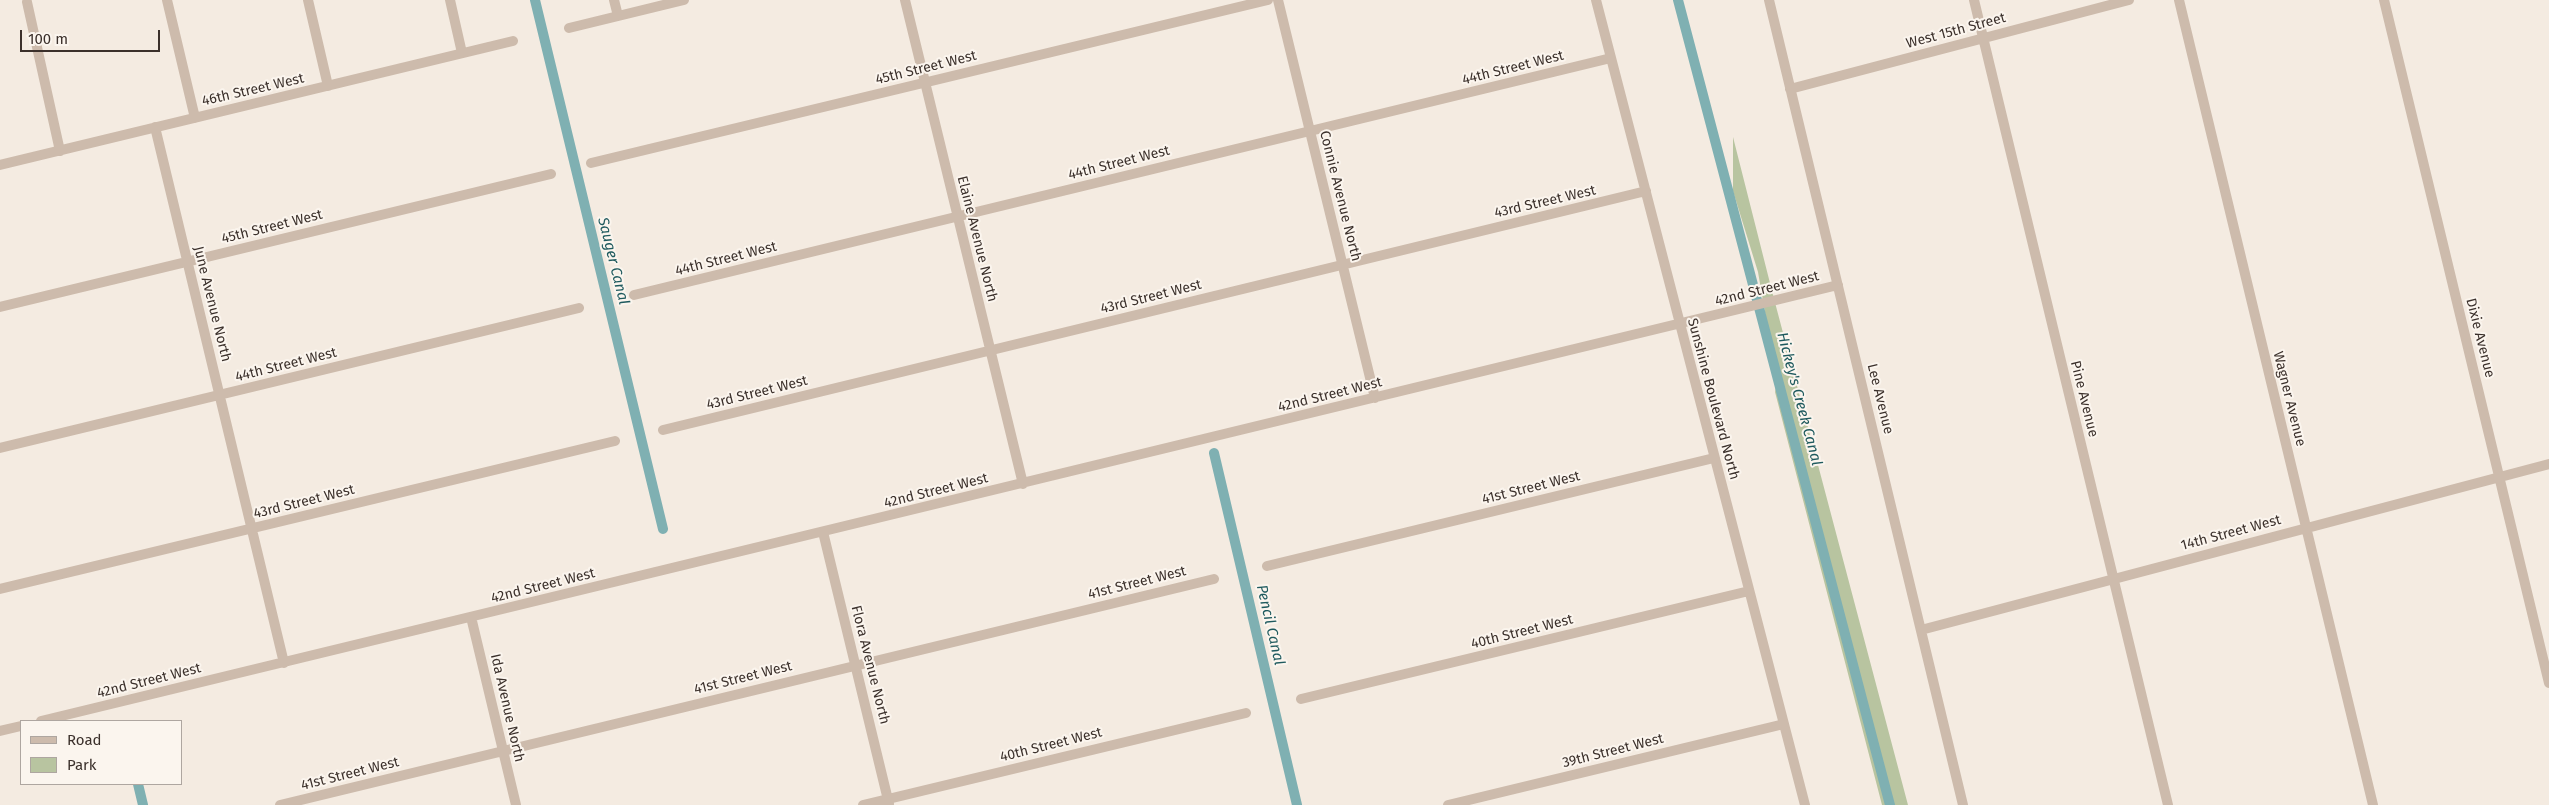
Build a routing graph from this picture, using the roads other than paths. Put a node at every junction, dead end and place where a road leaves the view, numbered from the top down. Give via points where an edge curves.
1 (167, 0) edge
2 (308, 0) edge
3 (450, 0) edge
4 (614, 0) edge
5 (684, 0) edge
6 (905, 0) edge
7 (1268, 0) edge
8 (1278, 0) edge
9 (1596, 0) edge
10 (1769, 0) edge
11 (1974, 0) edge
12 (2129, 0) edge
13 (2179, 0) edge
14 (2384, 0) edge
15 (27, 2) dead end
16 (618, 16) junction
17 (569, 28) dead end
18 (1983, 38) junction
19 (513, 41) dead end
20 (462, 53) junction
21 (1611, 58) junction
22 (925, 82) junction
23 (328, 86) junction
24 (1790, 89) junction
25 (195, 118) junction
26 (155, 127) junction
27 (1310, 132) junction
28 (60, 151) junction
29 (591, 164) dead end
30 (0, 165) edge
31 (551, 174) dead end
32 (1646, 191) junction
33 (957, 216) junction
34 (187, 262) junction
35 (1343, 265) junction
36 (1838, 286) junction
37 (634, 295) dead end
38 (0, 307) edge
39 (579, 308) dead end
40 (1680, 325) junction
41 (990, 351) junction
42 (220, 395) junction
43 (1375, 398) junction
44 (663, 430) dead end
45 (615, 441) dead end
46 (0, 448) edge
47 (1714, 458) junction
48 (2549, 464) edge
49 (2499, 477) junction
50 (1023, 484) junction
51 (2306, 528) junction
52 (252, 529) junction
53 (823, 532) junction
54 (1267, 566) dead end
55 (2114, 578) junction
56 (1214, 579) dead end
57 (0, 589) edge
58 (1749, 591) junction
59 (471, 618) junction
60 (1920, 630) junction
61 (284, 662) junction
62 (855, 665) junction
63 (2549, 683) edge
64 (1300, 699) dead end
65 (1246, 713) dead end
66 (45, 720) edge
67 (1784, 724) junction
68 (20, 726) edge
69 (0, 731) edge
70 (503, 751) junction
71 (888, 802) edge
72 (280, 805) edge
73 (516, 805) edge
74 (863, 805) edge
75 (1448, 805) edge
76 (1805, 805) edge
77 (1964, 805) edge
78 (2168, 805) edge
79 (2373, 805) edge

1 - 25 street
2 - 23 street
3 - 20 street
4 - 16 street
5 - 16 street
6 - 22 street, Elaine Avenue North
7 - 22 street, 45th Street West
8 - 27 street, Connie Avenue North
9 - 21 street, Sunshine Boulevard North
10 - 24 street, Lee Avenue
11 - 18 street, Pine Avenue
12 - 18 street, West 15th Street
13 - 51 street, Wagner Avenue
14 - 49 street, Dixie Avenue
15 - 28 street
16 - 17 street
18 - 24 street, West 15th Street
18 - 55 street, Pine Avenue
19 - 20 street, 46th Street West
20 - 23 street, 46th Street West
21 - 27 street, 44th Street West
21 - 32 street, Sunshine Boulevard North
22 - 29 street, 45th Street West
22 - 33 street, Elaine Avenue North
23 - 25 street, 46th Street West
24 - 36 street, Lee Avenue
25 - 26 street, 46th Street West
26 - 28 street, 46th Street West
26 - 34 street, June Avenue North
27 - 33 street, 44th Street West
27 - 35 street, Connie Avenue North
28 - 30 street, 46th Street West
31 - 34 street, 45th Street West
32 - 35 street, 43rd Street West
32 - 40 street, Sunshine Boulevard North
33 - 37 street, 44th Street West
33 - 41 street, Elaine Avenue North
34 - 38 street, 45th Street West
34 - 42 street, June Avenue North
35 - 41 street, 43rd Street West
35 - 43 street, Connie Avenue North
36 - 40 street, 42nd Street West
36 - 60 street, Lee Avenue
39 - 42 street, 44th Street West
40 - 43 street, 42nd Street West
40 - 47 street, Sunshine Boulevard North
41 - 44 street, 43rd Street West
41 - 50 street, Elaine Avenue North
42 - 46 street, 44th Street West
42 - 52 street, June Avenue North
43 - 50 street, 42nd Street West
45 - 52 street, 43rd Street West
47 - 54 street, 41st Street West
47 - 58 street, Sunshine Boulevard North
48 - 49 street, 14th Street West
49 - 51 street, 14th Street West
49 - 63 street, Dixie Avenue
50 - 53 street, 42nd Street West
51 - 55 street, 14th Street West
51 - 79 street, Wagner Avenue
52 - 57 street, 43rd Street West
52 - 61 street, June Avenue North
53 - 59 street, 42nd Street West
53 - 62 street, Flora Avenue North
55 - 60 street, 14th Street West
55 - 78 street, Pine Avenue
56 - 62 street, 41st Street West
58 - 64 street, 40th Street West
58 - 67 street, Sunshine Boulevard North
59 - 61 street, 42nd Street West
59 - 70 street, Ida Avenue North
60 - 77 street, Lee Avenue
61 - 66 street, 42nd Street West
62 - 70 street, 41st Street West
62 - 71 street, Flora Avenue North
65 - 71 street, 40th Street West
67 - 75 street, 39th Street West
67 - 76 street, Sunshine Boulevard North
68 - 69 street
70 - 72 street, 41st Street West
70 - 73 street, Ida Avenue North
71 - 74 street, 40th Street West

